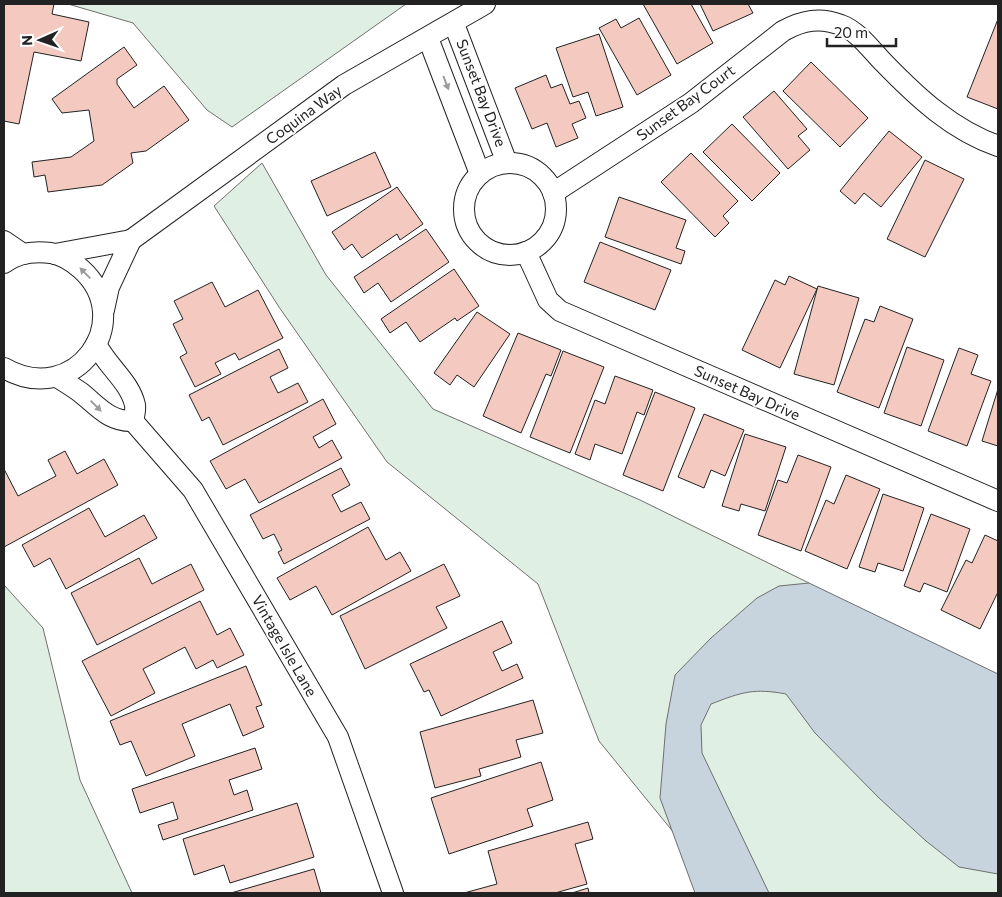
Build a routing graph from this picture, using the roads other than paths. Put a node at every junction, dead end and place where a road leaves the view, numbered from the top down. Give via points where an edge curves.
1 (485, 4) edge
2 (820, 11) edge
3 (454, 24) junction
4 (428, 38) junction
5 (998, 146) edge
6 (507, 163) junction
7 (480, 174) junction
8 (553, 194) junction
9 (131, 240) junction
10 (4, 241) edge
11 (526, 252) junction
12 (23, 254) junction
13 (55, 254) junction
14 (4, 263) edge
15 (103, 315) junction
16 (96, 344) junction
17 (8, 374) edge
18 (57, 377) junction
19 (133, 421) junction
20 (998, 501) edge
21 (393, 893) edge

1 - 3 street, Coquina Way
2 - 5 street via 843,25 932,108 962,129
2 - 8 street, Sunset Bay Court via 783,31 691,103
3 - 4 street, Coquina Way
3 - 6 street, Sunset Bay Drive
4 -> 7 street, Sunset Bay Drive
4 - 9 street, Coquina Way via 344,85
6 - 7 street, Sunset Bay Drive via 493,166
6 - 8 street, Sunset Bay Drive via 535,171 546,180
7 - 11 street via 465,199 464,214 468,228 489,250 504,255
8 - 11 street via 556,209 553,224 546,238
9 - 13 street, Coquina Way
9 - 15 street, Coquina Way via 109,287
10 - 12 street
11 - 20 street, Sunset Bay Drive via 548,300 560,311
12 - 13 street
12 - 14 street
15 -> 13 street via 99,294 89,276 74,262
15 - 16 street, Coquina Way
16 - 18 street via 87,359
16 - 19 street via 129,391 136,406
17 - 18 street via 37,380
18 -> 19 street via 79,391 104,414 122,421
19 - 21 street, Vintage Isle Lane via 193,490 338,737

